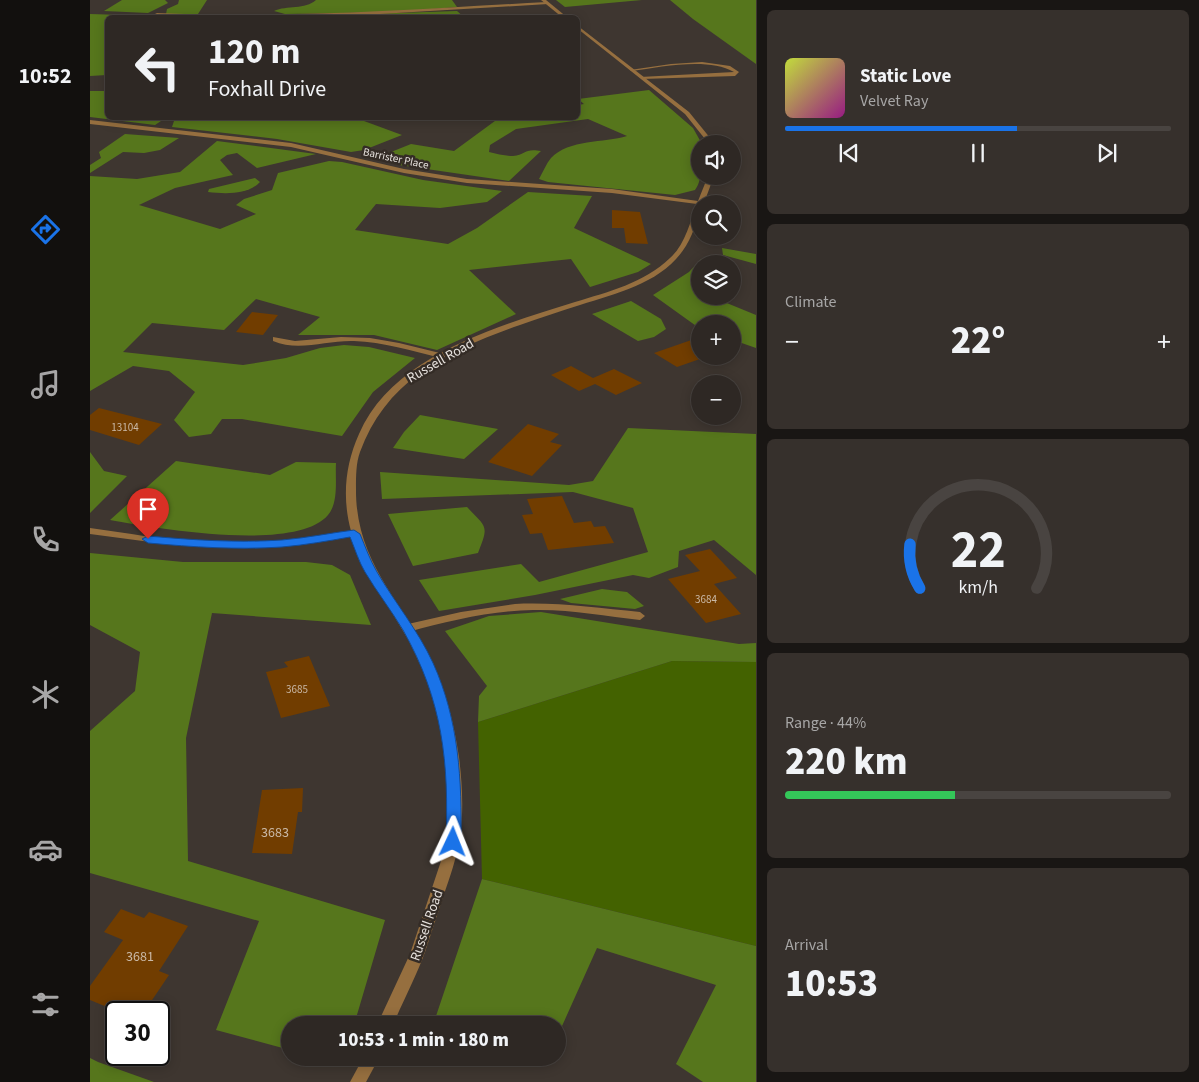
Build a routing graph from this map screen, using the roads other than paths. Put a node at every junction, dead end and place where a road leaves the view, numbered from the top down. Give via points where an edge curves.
1 (545, 1) edge
2 (157, 14) dead end
3 (196, 15) edge
4 (303, 15) edge
5 (562, 15) edge
6 (580, 29) edge
7 (632, 70) junction
8 (642, 78) junction
9 (90, 122) edge
10 (705, 135) edge
11 (691, 203) edge
12 (691, 226) edge
13 (276, 339) dead end
14 (442, 356) junction
15 (90, 530) edge
16 (354, 534) junction
17 (640, 616) dead end
18 (408, 628) junction
19 (389, 1016) edge
20 (367, 1066) edge
21 (358, 1082) edge

1 - 4 street via 372,14
1 - 5 street
2 - 3 street
6 - 7 street
7 - 8 street
7 - 8 street via 717,64 732,67 737,72 727,76
8 - 10 street via 687,113
9 - 11 street, Barrister Place via 291,145 404,171 467,181 612,191
12 - 14 street, Russell Road via 682,249 649,278 622,290 507,326
13 - 14 street via 299,344 357,339
14 - 16 street, Russell Road via 388,396 363,431 351,477
15 - 16 street via 167,542 238,545
16 - 18 street, Russell Road via 363,558
17 - 18 street via 527,607 486,611
18 - 19 street, Russell Road via 427,663 450,740 455,789 453,842 417,954
20 - 21 street

